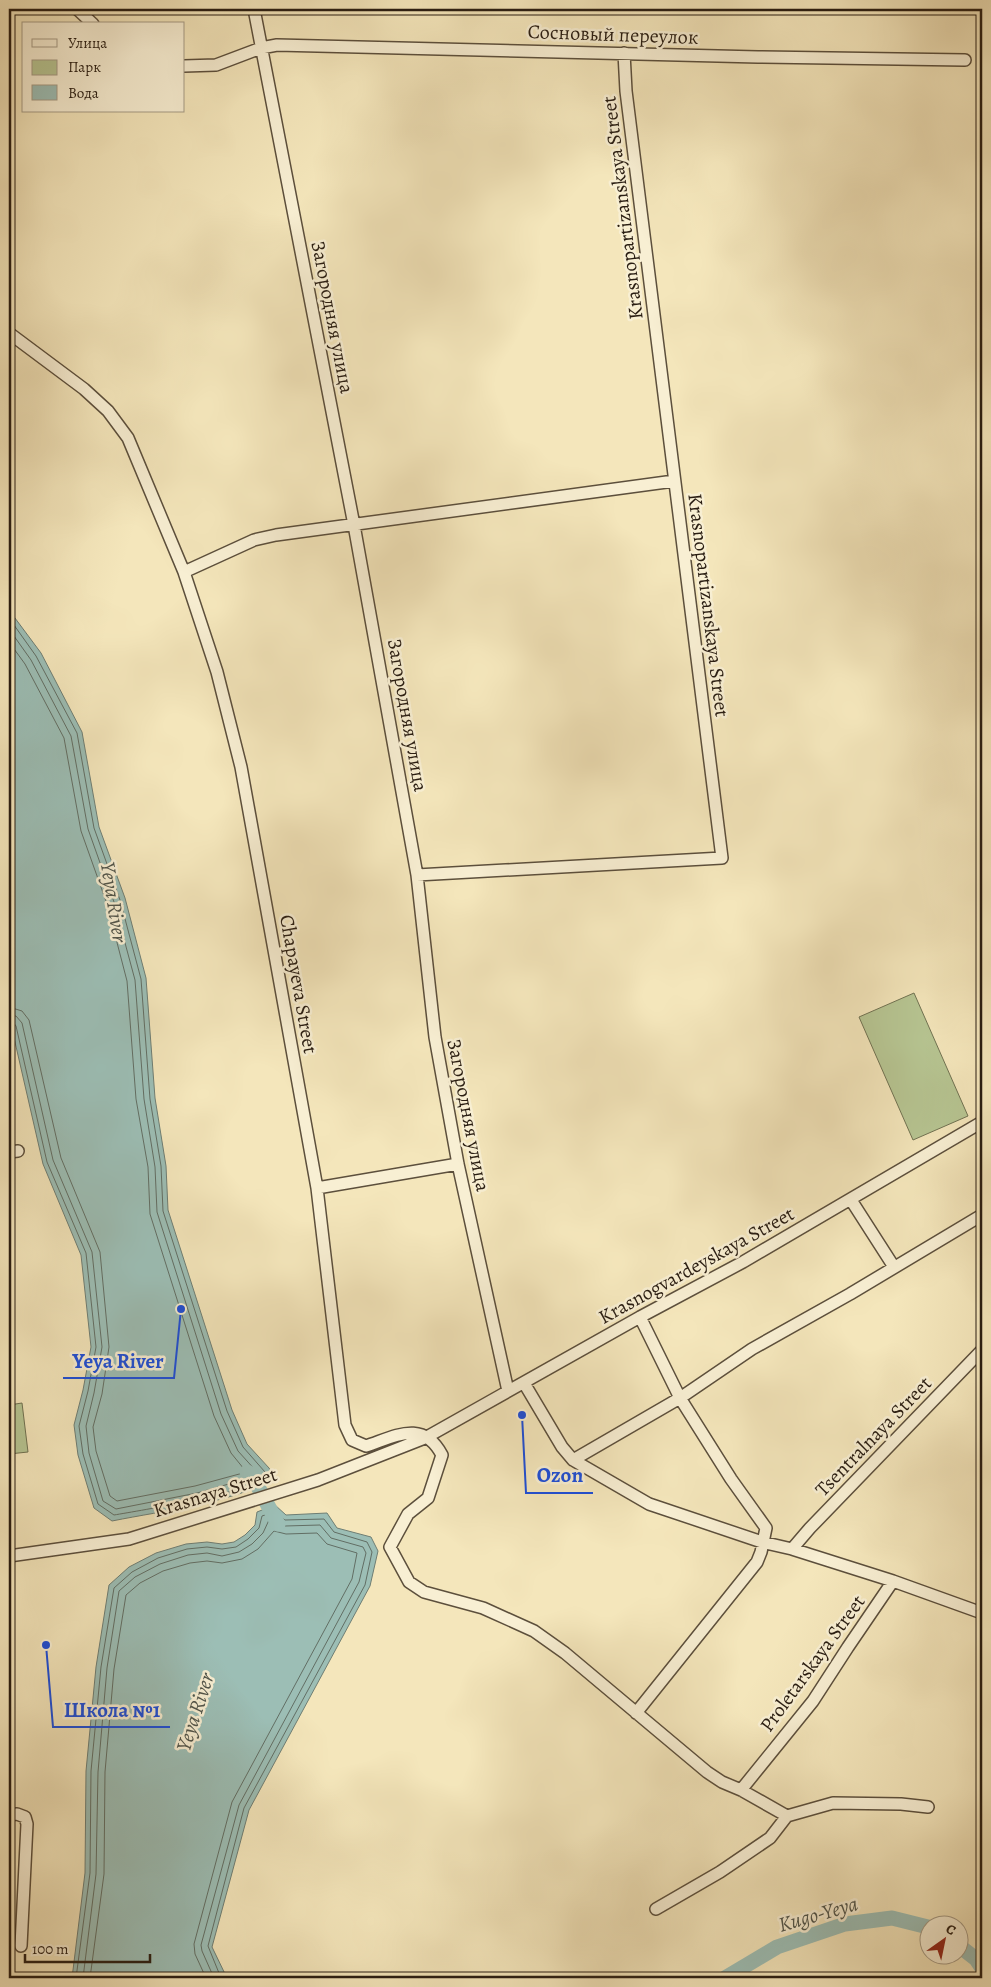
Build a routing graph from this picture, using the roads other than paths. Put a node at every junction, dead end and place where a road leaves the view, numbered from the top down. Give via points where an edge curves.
1 (77, 9) edge
2 (254, 9) edge
3 (91, 22) edge
4 (261, 48) junction
5 (624, 54) junction
6 (965, 60) dead end
7 (185, 66) edge
8 (9, 333) edge
9 (674, 481) junction
10 (354, 525) junction
11 (184, 572) junction
12 (417, 875) junction
13 (982, 1122) edge
14 (458, 1164) junction
15 (317, 1188) junction
16 (851, 1200) junction
17 (982, 1215) edge
18 (894, 1267) junction
19 (640, 1317) junction
20 (982, 1350) edge
21 (524, 1383) junction
22 (508, 1391) junction
23 (680, 1398) junction
24 (425, 1438) junction
25 (573, 1460) junction
26 (762, 1542) junction
27 (792, 1549) junction
28 (9, 1556) edge
29 (893, 1581) junction
30 (982, 1613) edge
31 (636, 1712) junction
32 (741, 1790) junction
33 (928, 1807) dead end
34 (9, 1815) edge
35 (787, 1816) junction
36 (656, 1909) dead end
37 (21, 1946) dead end

1 - 3 street
2 - 4 street, Загородняя улица
4 - 5 street, Сосновый переулок via 314,46
4 - 7 street via 216,65
4 - 10 street, Загородняя улица
5 - 6 street, Сосновый переулок
5 - 9 street, Krasnopartizanskaya Street
8 - 11 street, Chapayeva Street via 84,389 108,411 128,438
9 - 10 street
9 - 12 street, Krasnopartizanskaya Street via 722,858
10 - 11 street via 254,540
10 - 12 street, Загородняя улица
11 - 15 street, Chapayeva Street via 217,672 241,767
12 - 14 street, Загородняя улица via 435,1037
13 - 16 street, Krasnogvardeyskaya Street
14 - 15 street
14 - 22 street, Загородняя улица
15 - 24 street, Chapayeva Street via 345,1425 352,1440 366,1446 405,1432
16 - 18 street
16 - 19 street, Krasnogvardeyskaya Street
17 - 18 street
18 - 23 street via 752,1349
19 - 21 street, Krasnogvardeyskaya Street
19 - 23 street
20 - 27 street, Tsentralnaya Street
21 - 22 street, Krasnogvardeyskaya Street
21 - 25 street
22 - 24 street, Krasnogvardeyskaya Street
23 - 25 street
23 - 26 street via 766,1528
24 - 28 street, Krasnaya Street via 318,1480 129,1538
24 - 31 street via 436,1443 442,1455 428,1498 408,1514 390,1547 409,1582 424,1592 483,1608 534,1631
25 - 26 street via 649,1504
26 - 27 street
26 - 31 street via 757,1562
27 - 29 street
29 - 30 street
29 - 32 street, Proletarskaya Street via 813,1701
31 - 32 street via 707,1772
32 - 35 street
33 - 35 street via 833,1803
34 - 37 street via 25,1817 27,1824
35 - 36 street via 770,1838

